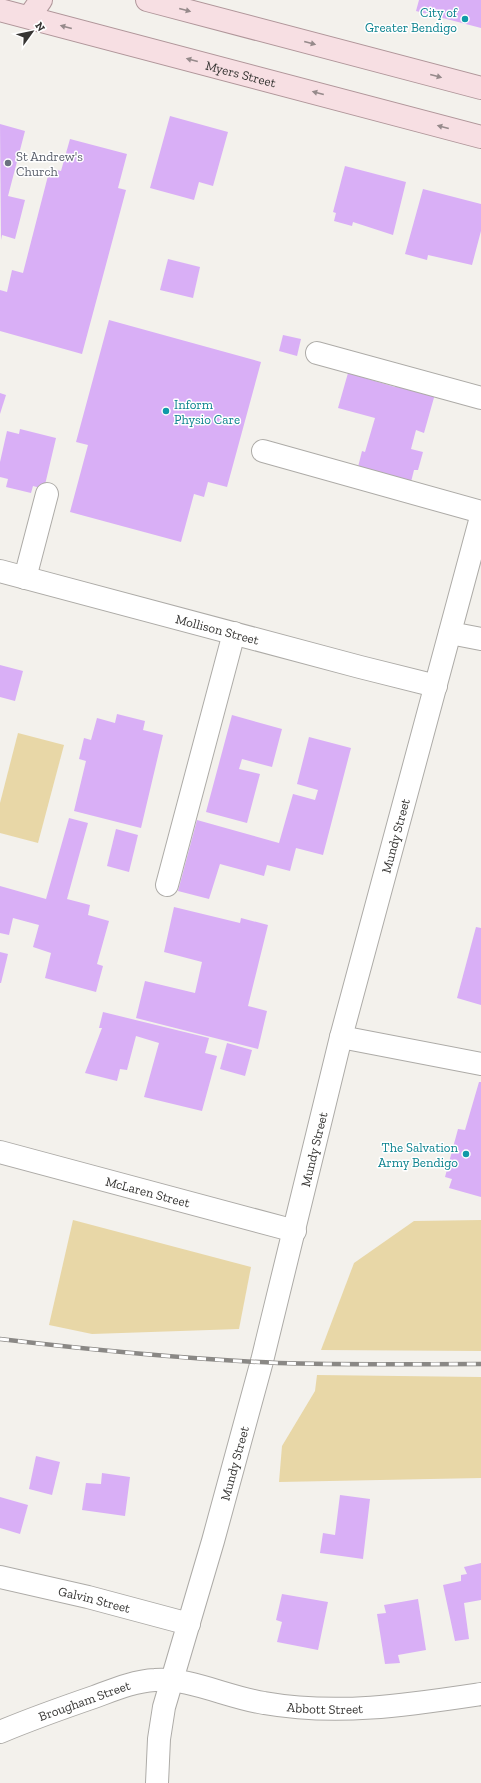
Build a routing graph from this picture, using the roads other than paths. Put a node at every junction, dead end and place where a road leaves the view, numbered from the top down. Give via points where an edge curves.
1 (147, 0) edge
2 (32, 6) edge
3 (0, 10) edge
4 (481, 88) edge
5 (481, 137) edge
6 (317, 353) dead end
7 (481, 398) edge
8 (263, 451) dead end
9 (47, 494) dead end
10 (481, 512) edge
11 (481, 517) edge
12 (0, 571) edge
13 (25, 578) junction
14 (234, 633) junction
15 (450, 633) junction
16 (481, 639) edge
17 (436, 686) junction
18 (167, 885) dead end
19 (341, 1037) junction
20 (481, 1064) edge
21 (0, 1152) edge
22 (295, 1231) junction
23 (0, 1577) edge
24 (189, 1624) junction
25 (172, 1679) junction
26 (481, 1694) edge
27 (0, 1732) edge
28 (157, 1783) edge

1 -> 4 main road
2 - 3 main road, Myers Street
5 -> 2 main road, Myers Street
6 - 7 street
8 - 10 street
9 - 13 street
11 - 15 street, Mundy Street
12 - 13 street, Mollison Street
13 - 14 street, Mollison Street
14 - 17 street, Mollison Street
14 - 18 street
15 - 16 street
15 - 17 street, Mundy Street
17 - 19 street, Mundy Street
19 - 20 street
19 - 22 street, Mundy Street
21 - 22 street, McLaren Street
22 - 24 street, Mundy Street via 262,1362
23 - 24 street, Galvin Street via 93,1598
24 - 25 street, Mundy Street
25 - 26 street, Abbott Street via 264,1704 331,1708 400,1706
25 - 27 street, Brougham Street via 154,1680 108,1692
25 - 28 street, Mundy Street via 159,1739

